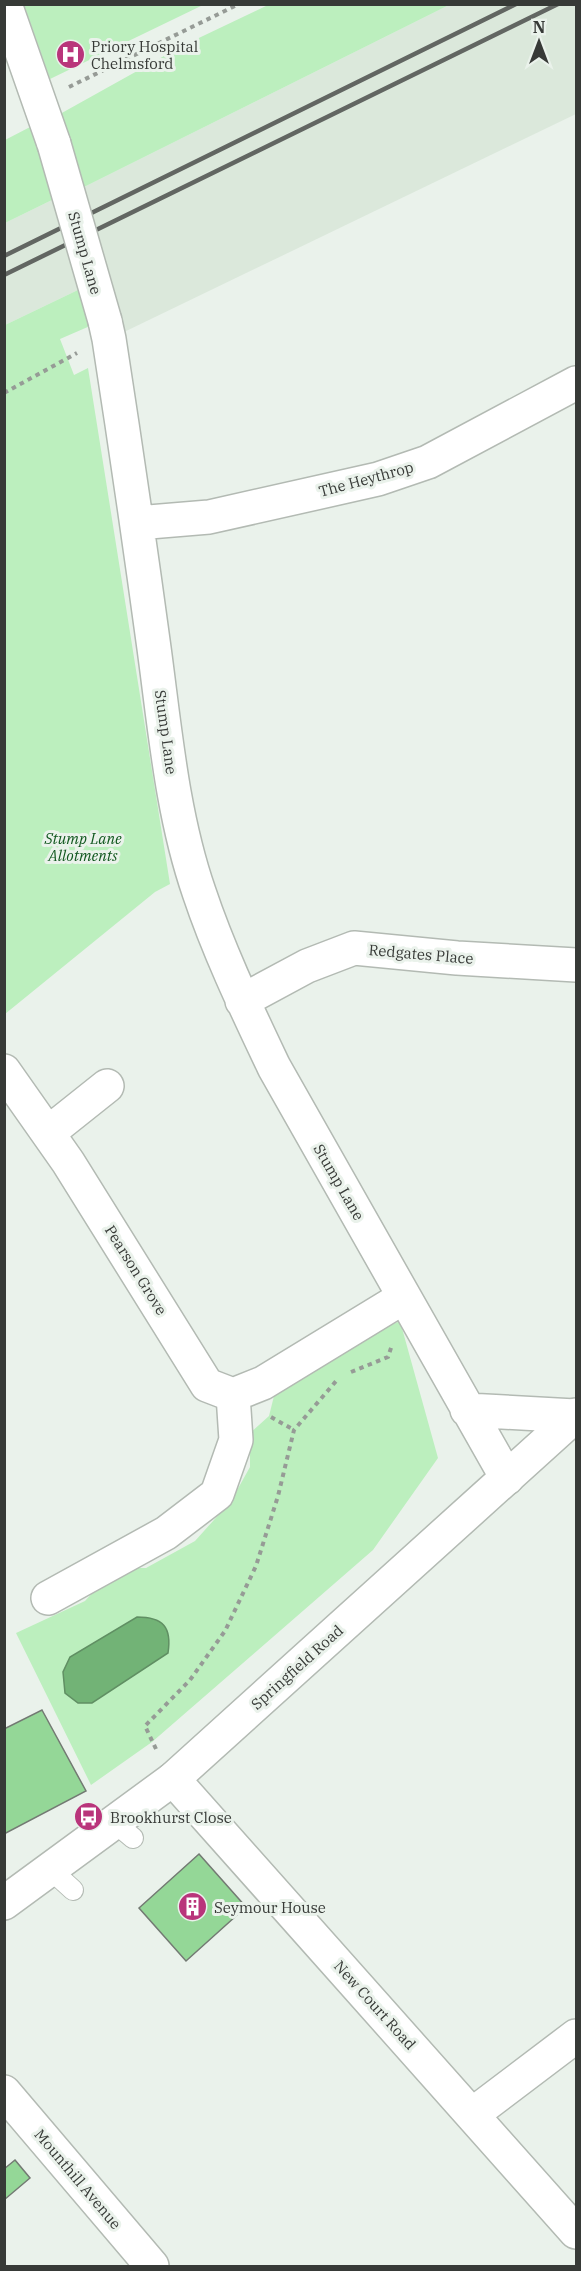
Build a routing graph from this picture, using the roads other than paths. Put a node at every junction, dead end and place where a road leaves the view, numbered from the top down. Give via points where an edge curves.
1 (5, 4) edge
2 (576, 383) edge
3 (137, 523) junction
4 (576, 965) edge
5 (242, 1001) junction
6 (4, 1071) edge
7 (107, 1086) dead end
8 (48, 1133) junction
9 (404, 1297) junction
10 (233, 1395) junction
11 (467, 1410) junction
12 (576, 1416) edge
13 (507, 1478) junction
14 (48, 1598) dead end
15 (173, 1779) junction
16 (4, 1903) edge
17 (576, 2036) edge
18 (4, 2092) edge
19 (473, 2114) junction
20 (576, 2232) edge
21 (152, 2266) edge

1 - 3 street, Stump Lane, bridge via 54,144 107,330
2 - 3 street, The Heythrop via 428,462 378,479 208,517
3 - 5 street, Stump Lane via 171,774 184,836 199,892
4 - 5 street, Redgates Place via 354,948 308,966
5 - 9 street, Stump Lane via 274,1067
6 - 8 street, Pearson Grove
7 - 8 street
8 - 10 street, Pearson Grove via 207,1384
9 - 10 street via 263,1383
9 - 11 street, Stump Lane
10 - 14 street via 236,1440 217,1494 166,1533
11 - 12 street
11 - 13 street, Stump Lane
12 - 13 street, Springfield Road
13 - 15 street, Springfield Road
15 - 16 street, Springfield Road via 123,1830 62,1880
15 - 19 street, New Court Road
17 - 19 street
18 - 21 street, Mounthill Avenue
19 - 20 street, New Court Road

